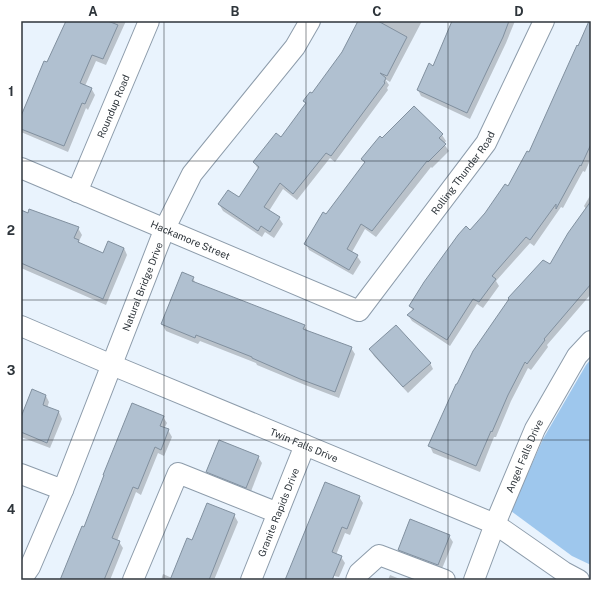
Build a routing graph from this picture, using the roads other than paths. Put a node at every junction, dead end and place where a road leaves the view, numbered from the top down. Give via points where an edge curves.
1 (149, 21) edge
2 (310, 21) edge
3 (544, 21) edge
4 (21, 168) edge
5 (77, 192) junction
6 (165, 228) junction
7 (359, 311) joint
8 (21, 326) edge
9 (591, 340) edge
10 (112, 365) junction
11 (305, 445) junction
12 (21, 474) edge
13 (63, 490) junction
14 (278, 512) junction
15 (495, 524) junction
16 (21, 580) edge
17 (133, 580) edge
18 (251, 580) edge
19 (356, 580) edge
20 (444, 580) edge
21 (474, 580) edge
22 (579, 580) edge

1 - 5 street, Roundup Road
2 - 6 street, Natural Bridge Drive via 295,47 192,174
3 - 7 street, Rolling Thunder Road via 486,143
4 - 5 street, Hackamore Street
5 - 6 street, Hackamore Street
6 - 7 street, Hackamore Street
6 - 10 street, Natural Bridge Drive
8 - 10 street, Twin Falls Drive
9 - 15 street, Angel Falls Drive via 577,356 535,429
10 - 11 street, Twin Falls Drive
10 - 13 street, Natural Bridge Drive
11 - 14 street, Granite Rapids Drive
11 - 15 street, Twin Falls Drive
12 - 13 street
13 - 16 street, Natural Bridge Drive via 30,567
14 - 17 street via 178,474
14 - 18 street, Granite Rapids Drive
15 - 21 street, Angel Falls Drive
15 - 22 street, Twin Falls Drive
19 - 20 street via 359,573 379,555

